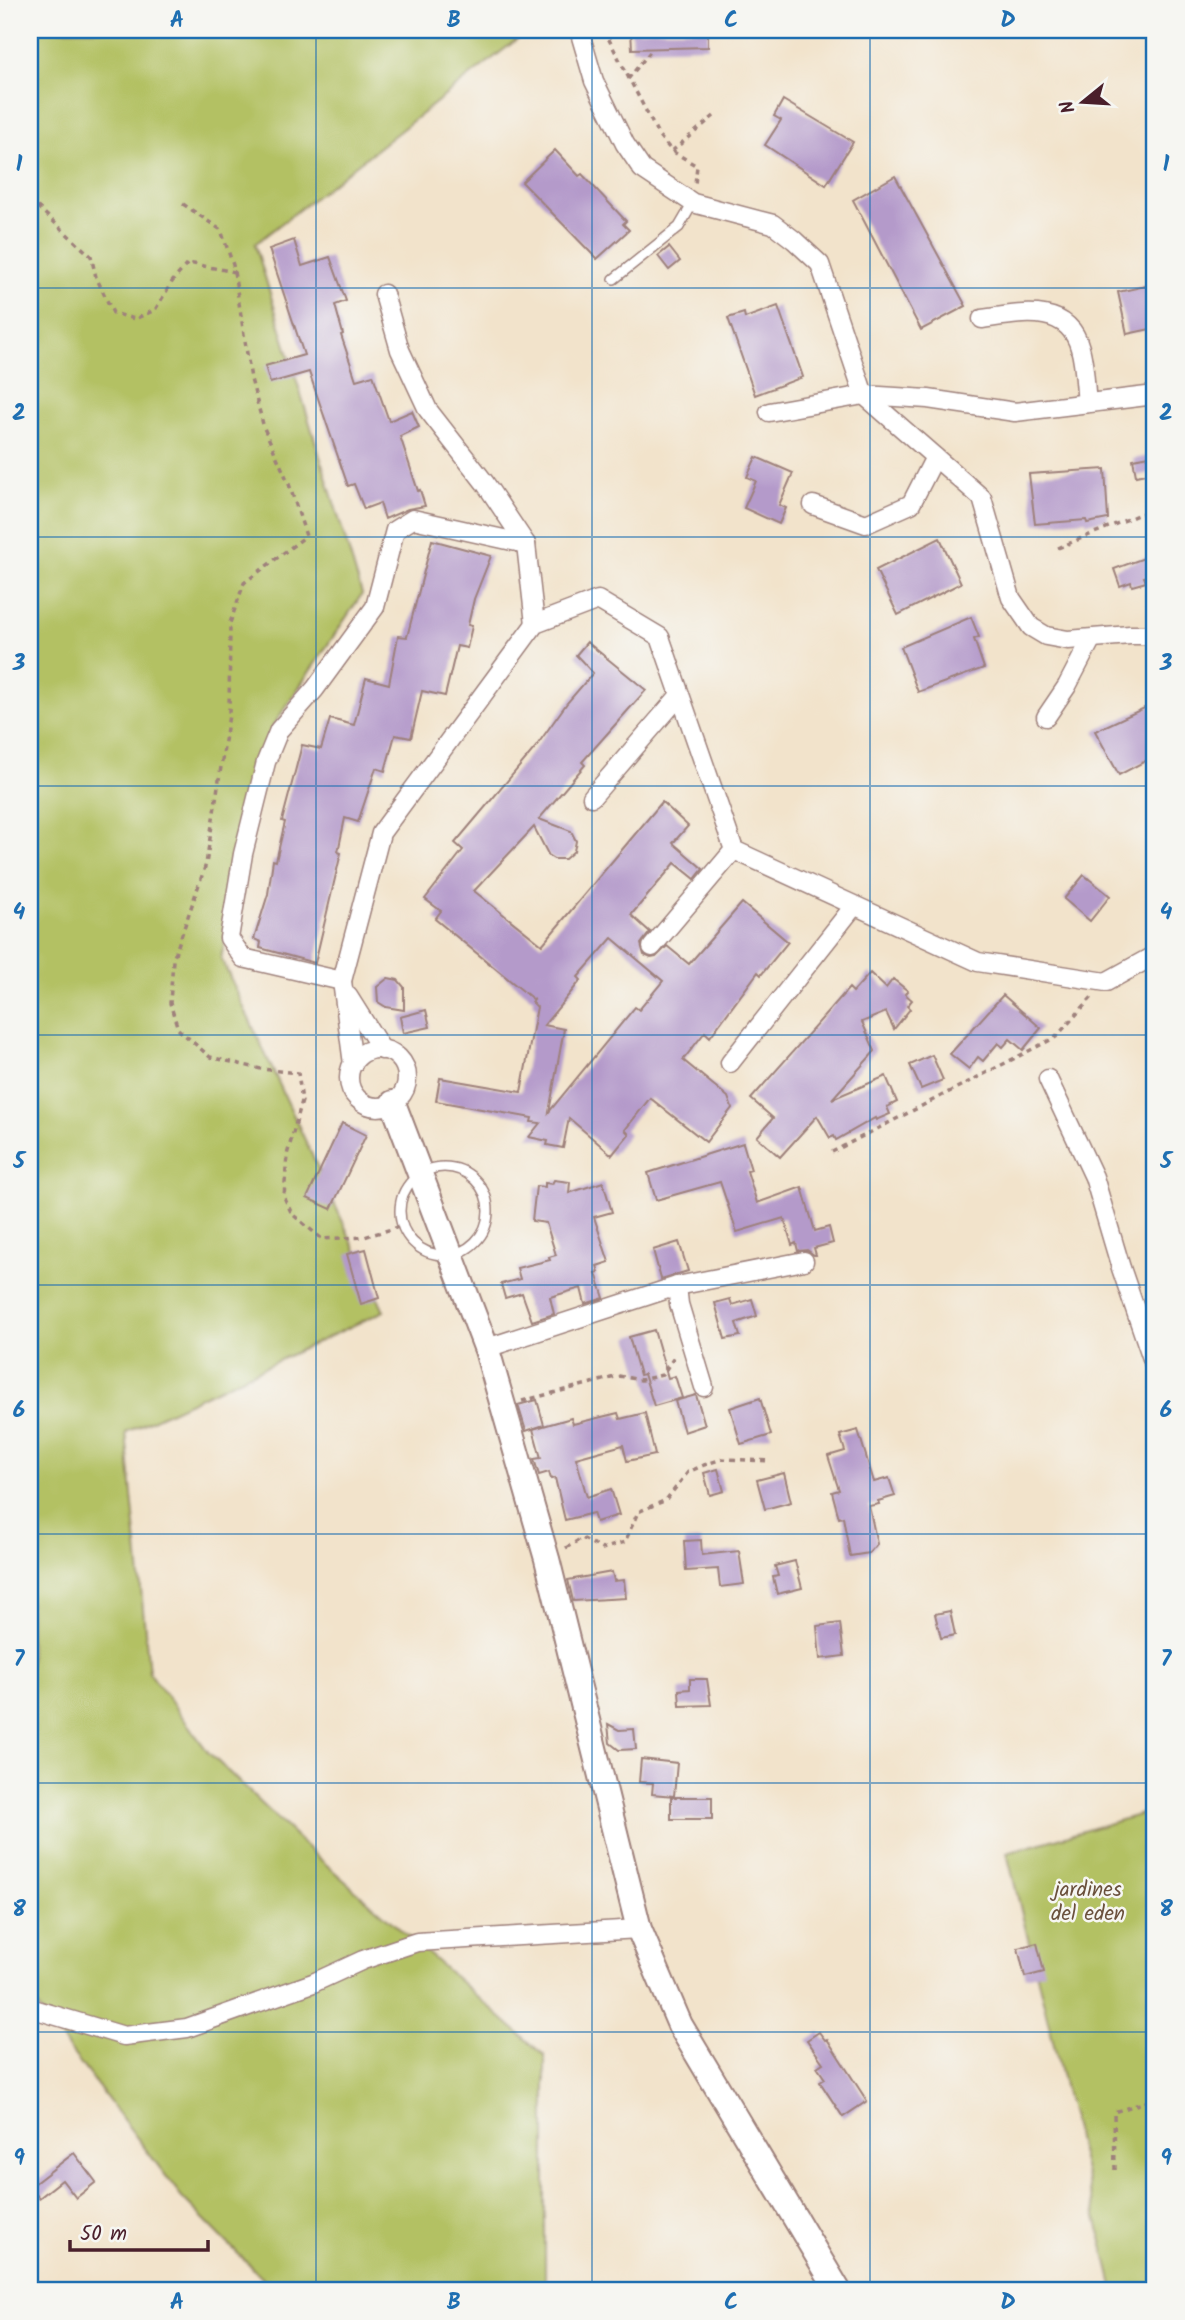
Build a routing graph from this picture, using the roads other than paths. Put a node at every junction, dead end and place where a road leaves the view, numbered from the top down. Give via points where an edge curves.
1 (579, 30) edge
2 (693, 203) junction
3 (614, 279) dead end
4 (384, 294) dead end
5 (982, 319) dead end
6 (864, 395) junction
7 (1155, 395) edge
8 (1087, 403) junction
9 (769, 412) dead end
10 (935, 457) junction
11 (813, 505) dead end
12 (526, 544) junction
13 (535, 624) junction
14 (1155, 635) edge
15 (1091, 640) junction
16 (680, 695) junction
17 (1046, 717) dead end
18 (592, 797) dead end
19 (734, 850) junction
20 (854, 906) junction
21 (652, 947) dead end
22 (1155, 955) edge
23 (344, 986) junction
24 (382, 1049) junction
25 (730, 1063) dead end
26 (353, 1064) junction
27 (1048, 1079) dead end
28 (393, 1103) junction
29 (422, 1174) junction
30 (451, 1253) junction
31 (804, 1261) dead end
32 (677, 1286) junction
33 (487, 1348) junction
34 (1155, 1367) edge
35 (704, 1387) dead end
36 (639, 1929) junction
37 (30, 2008) edge
38 (838, 2290) edge

1 - 2 street via 594,80 625,144 642,169
2 - 3 lane via 679,227
2 - 6 street via 773,224 820,264
4 - 12 street via 400,350 428,410
5 - 8 street via 1029,313 1056,317 1071,328 1080,348
6 - 8 street via 1015,412
6 - 9 street
6 - 10 street
7 - 8 street
10 - 11 street via 911,503 866,524
10 - 15 street via 982,498 1011,598 1031,627 1046,636
12 - 13 street
12 - 23 street via 413,519 395,530 375,607 279,730 266,762 243,854 229,938 243,958
13 - 16 street via 598,600 660,637
13 - 23 street via 381,833
14 - 15 street
15 - 17 street
16 - 18 street
16 - 19 street
19 - 20 street
19 - 21 street
20 - 22 street via 978,962 1106,982
20 - 25 street
23 - 24 street
23 - 26 street
24 - 26 street via 365,1052
24 - 28 street via 398,1057 407,1073 404,1090
26 - 28 street via 351,1088 361,1101 376,1107
27 - 34 street via 1094,1177
28 - 29 street
29 - 30 street
29 - 30 lane via 401,1198 402,1226 419,1248 431,1254
29 - 30 lane via 429,1168 460,1168 483,1188 489,1219 483,1233 474,1245
30 - 33 street
31 - 32 street
32 - 33 street
32 - 35 street
33 - 36 street via 547,1559
36 - 37 street via 417,1942 187,2028 124,2036
36 - 38 street via 680,2025

